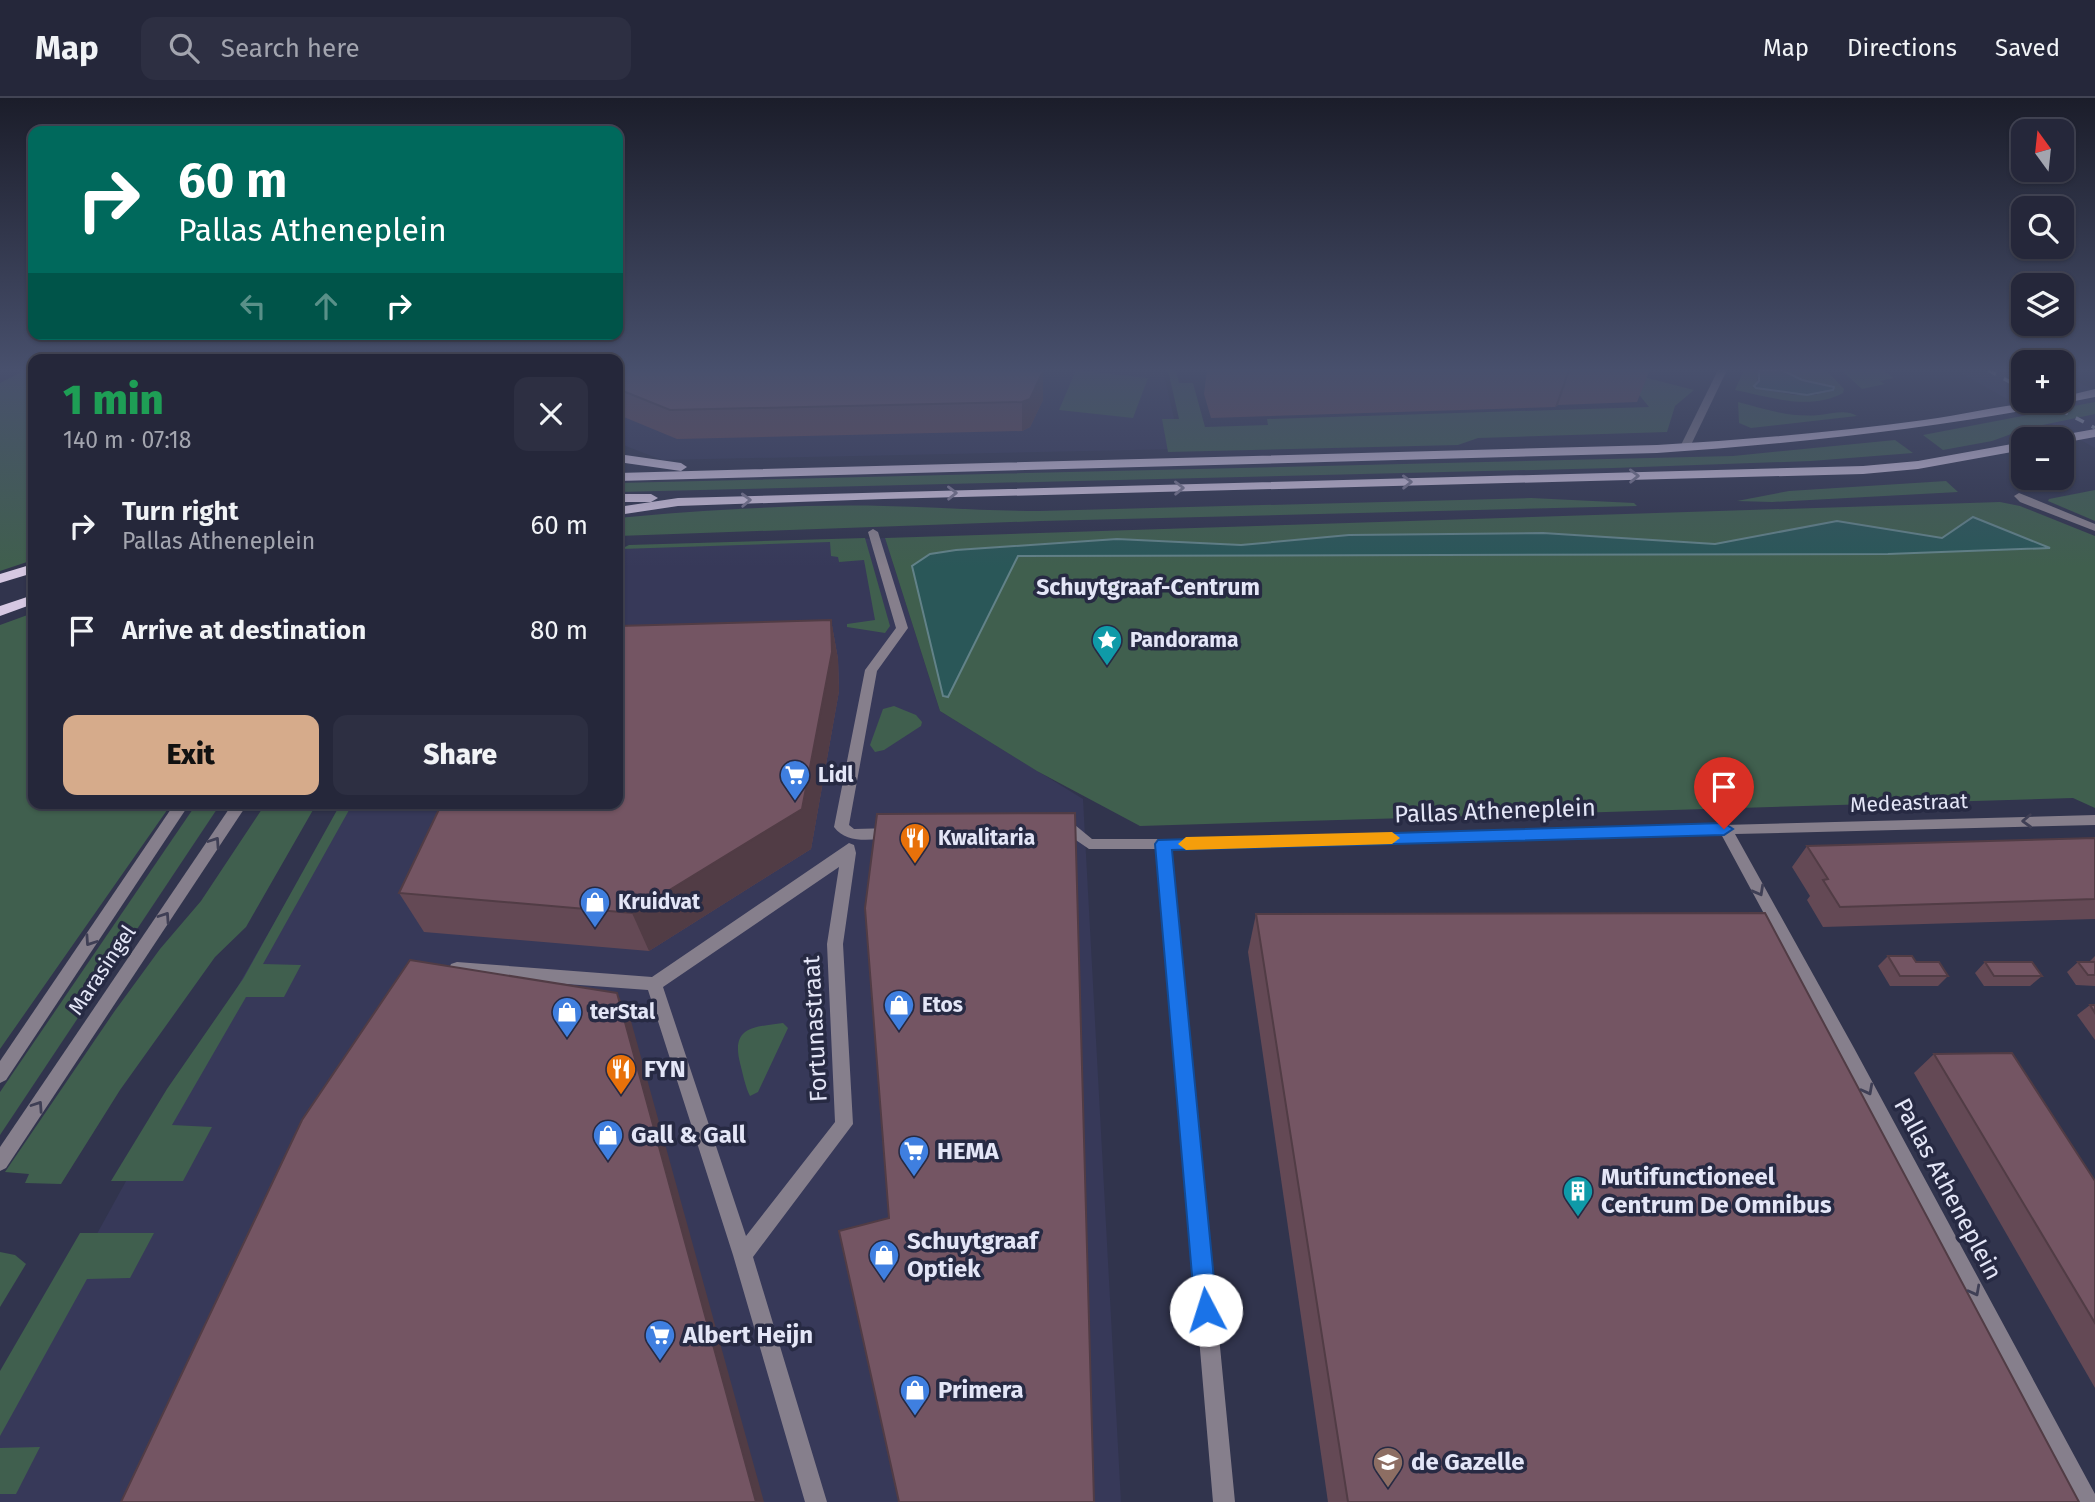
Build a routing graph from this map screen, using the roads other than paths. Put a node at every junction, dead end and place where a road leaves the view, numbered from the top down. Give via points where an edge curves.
1 (1691, 436) edge
2 (1832, 436) edge
3 (1685, 447) junction
4 (2011, 448) edge
5 (623, 459) edge
6 (747, 472) junction
7 (623, 477) edge
8 (2019, 496) dead end
9 (623, 498) edge
10 (678, 502) junction
11 (623, 511) edge
12 (2095, 528) edge
13 (873, 532) dead end
14 (28, 570) edge
15 (0, 579) edge
16 (28, 600) edge
17 (0, 611) edge
18 (179, 809) edge
19 (237, 809) edge
20 (2095, 820) edge
21 (1724, 829) junction
22 (1043, 830) edge
23 (906, 833) edge
24 (851, 834) junction
25 (1164, 844) junction
26 (849, 853) junction
27 (442, 969) edge
28 (654, 984) junction
29 (0, 1075) edge
30 (0, 1162) edge
31 (743, 1255) junction
32 (816, 1502) edge
33 (1224, 1502) edge
34 (2087, 1502) edge

1 - 3 street
2 - 3 main road
3 - 6 main road
10 -> 4 main road via 1863,470
5 - 6 main road
6 - 7 main road
8 - 12 street
9 - 10 main road
10 - 11 main road
13 - 24 street, Fortunastraat via 902,628 871,670 841,827
14 - 15 main road
16 - 17 main road
18 -> 29 street, Marasingel
30 -> 19 street, Marasingel
20 -> 21 street, Medeastraat
21 - 25 street, Pallas Atheneplein
21 -> 34 street, Pallas Atheneplein
22 - 25 street, Pallas Atheneplein via 1070,829 1089,844
23 - 24 street
24 - 26 street, Fortunastraat
25 - 33 street
26 - 28 street
26 - 31 street, Fortunastraat via 835,944 844,1124
27 - 28 street
28 - 31 street
31 - 32 street

